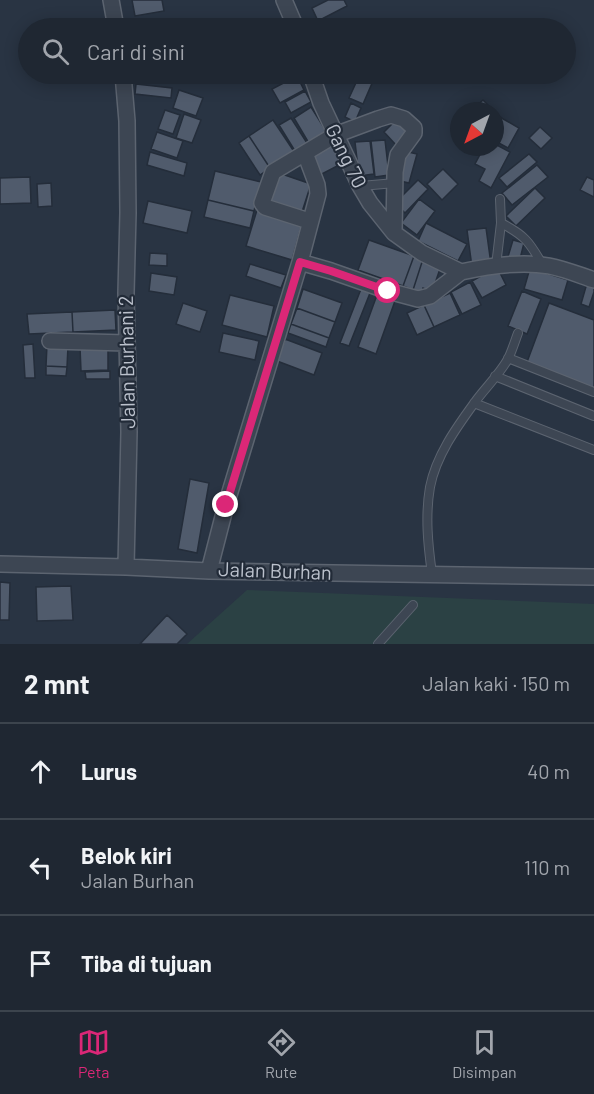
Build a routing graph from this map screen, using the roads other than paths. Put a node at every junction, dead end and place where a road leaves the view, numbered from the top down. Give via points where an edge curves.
1 (111, 0) edge
2 (284, 0) edge
3 (114, 18) edge
4 (292, 18) edge
5 (124, 84) edge
6 (314, 84) edge
7 (335, 135) junction
8 (305, 153) junction
9 (395, 183) junction
10 (360, 186) junction
11 (500, 199) dead end
12 (309, 221) junction
13 (501, 223) junction
14 (394, 233) junction
15 (300, 262) junction
16 (496, 266) junction
17 (543, 266) junction
18 (461, 272) junction
19 (594, 280) edge
20 (518, 333) dead end
21 (50, 341) dead end
22 (127, 343) junction
23 (508, 358) junction
24 (495, 376) junction
25 (594, 392) edge
26 (474, 404) junction
27 (594, 416) edge
28 (594, 450) edge
29 (0, 564) edge
30 (126, 567) junction
31 (209, 571) junction
32 (432, 574) junction
33 (594, 577) edge
34 (413, 605) dead end
35 (378, 644) edge

1 - 3 street
2 - 4 street
5 - 22 street, Jalan Burhani 2
6 - 7 street, Gang 70
7 - 8 street
7 - 9 street via 378,119 404,119 414,133 398,155
7 - 10 street, Gang 70
8 - 12 street, Jalan Burhan via 318,195
8 - 12 street via 273,172 262,203 269,209
9 - 10 lane
9 - 14 street
10 - 14 street, Gang 70
11 - 13 lane
12 - 15 street, Jalan Burhan
13 - 16 lane
13 - 17 lane via 531,245
14 - 18 street, Gang 70 via 422,253
15 - 18 street via 418,299 430,296
15 - 31 street, Jalan Burhan
16 - 17 street
16 - 18 street
17 - 19 street
20 - 23 lane
21 - 22 street
22 - 30 street, Jalan Burhani 2
23 - 24 lane
23 - 25 lane
24 - 26 lane
24 - 27 lane
26 - 28 lane
26 - 32 lane via 448,442 430,488 428,548
29 - 30 street
30 - 31 street
31 - 32 street, Jalan Burhan
32 - 33 street, Jalan Burhan
34 - 35 lane

